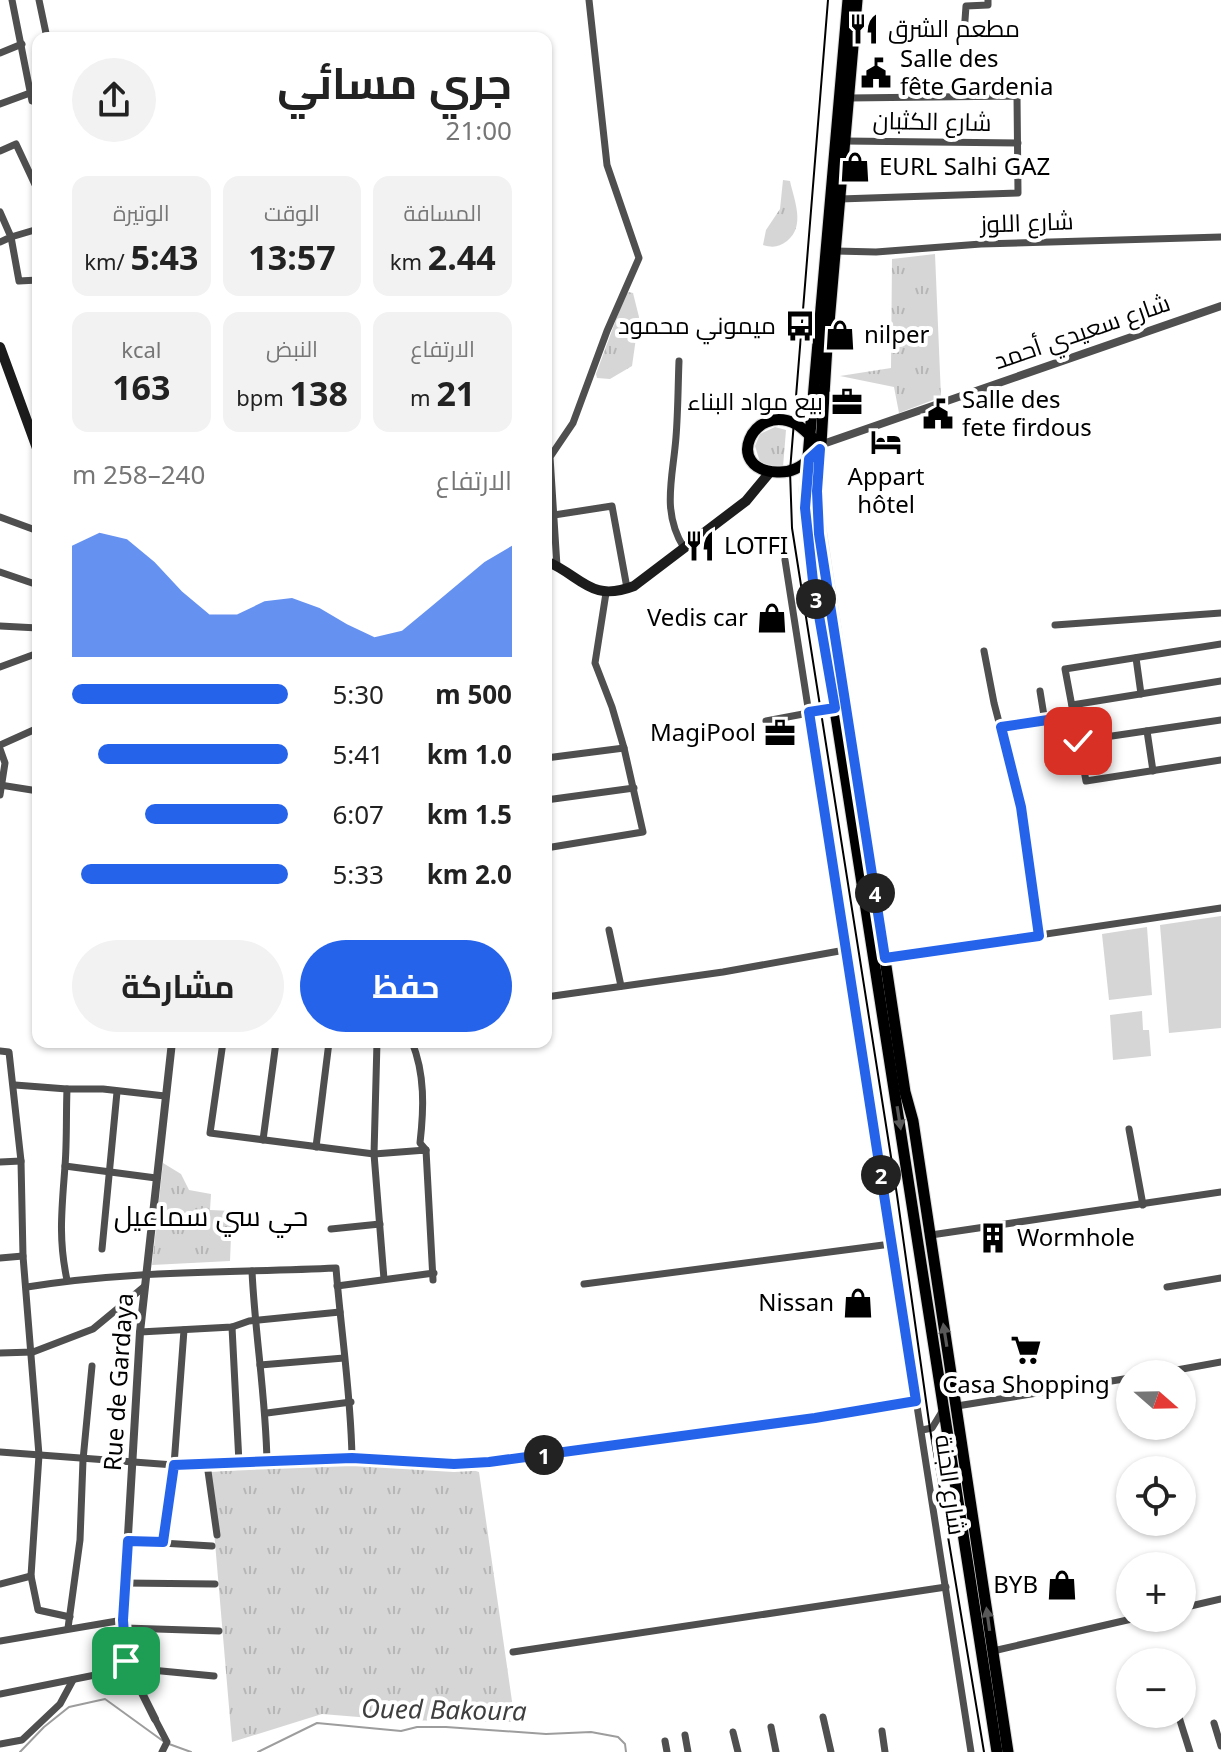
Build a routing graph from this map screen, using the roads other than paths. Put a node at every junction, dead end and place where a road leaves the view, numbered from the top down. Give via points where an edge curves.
1 (12, 0) edge
2 (39, 0) edge
3 (589, 0) edge
4 (848, 0) edge
5 (857, 0) edge
6 (988, 0) edge
7 (46, 32) edge
8 (964, 34) dead end
9 (22, 44) junction
10 (0, 53) edge
11 (30, 93) junction
12 (849, 98) junction
13 (32, 101) edge
14 (0, 104) edge
15 (845, 141) junction
16 (1018, 143) junction
17 (0, 151) edge
18 (32, 178) edge
19 (840, 199) junction
20 (0, 212) edge
21 (32, 231) edge
22 (11, 237) junction
23 (1221, 237) edge
24 (0, 242) edge
25 (836, 251) junction
26 (32, 280) edge
27 (1221, 306) edge
28 (0, 347) edge
29 (679, 361) dead end
30 (814, 409) junction
31 (790, 422) junction
32 (32, 435) edge
33 (817, 444) junction
34 (552, 454) edge
35 (809, 459) junction
36 (755, 466) junction
37 (770, 472) junction
38 (786, 473) junction
39 (552, 486) edge
40 (805, 491) junction
41 (751, 497) junction
42 (554, 515) junction
43 (0, 517) edge
44 (32, 529) edge
45 (684, 548) junction
46 (785, 560) dead end
47 (552, 564) edge
48 (557, 566) junction
49 (0, 572) edge
50 (32, 583) edge
51 (627, 588) junction
52 (606, 593) junction
53 (1221, 613) edge
54 (1055, 625) dead end
55 (0, 626) edge
56 (32, 628) edge
57 (1221, 644) edge
58 (984, 651) dead end
59 (32, 655) edge
60 (1136, 658) junction
61 (0, 667) edge
62 (1221, 681) edge
63 (1040, 691) dead end
64 (1141, 694) junction
65 (1072, 705) junction
66 (835, 708) junction
67 (809, 712) junction
68 (1074, 716) junction
69 (1221, 720) edge
70 (766, 721) dead end
71 (1045, 722) junction
72 (1001, 727) junction
73 (32, 731) edge
74 (1147, 731) junction
75 (1078, 741) junction
76 (0, 747) edge
77 (624, 748) junction
78 (552, 757) edge
79 (1221, 760) edge
80 (1153, 771) junction
81 (0, 785) edge
82 (634, 788) junction
83 (32, 790) edge
84 (0, 795) edge
85 (552, 799) edge
86 (552, 847) edge
87 (1221, 908) edge
88 (609, 930) dead end
89 (1039, 936) junction
90 (845, 950) junction
91 (885, 958) junction
92 (621, 986) junction
93 (552, 996) edge
94 (171, 1048) edge
95 (222, 1048) edge
96 (275, 1048) edge
97 (328, 1048) edge
98 (377, 1048) edge
99 (415, 1048) edge
100 (0, 1051) edge
101 (15, 1085) junction
102 (67, 1089) junction
103 (117, 1092) junction
104 (165, 1096) junction
105 (1129, 1129) dead end
106 (263, 1140) junction
107 (316, 1147) junction
108 (426, 1150) junction
109 (374, 1154) junction
110 (21, 1161) junction
111 (0, 1162) edge
112 (65, 1166) junction
113 (111, 1173) junction
114 (156, 1178) junction
115 (1221, 1192) edge
116 (1143, 1205) junction
117 (380, 1224) junction
118 (331, 1229) dead end
119 (931, 1235) junction
120 (891, 1244) junction
121 (102, 1249) dead end
122 (23, 1256) junction
123 (0, 1258) edge
124 (252, 1271) junction
125 (146, 1273) junction
126 (1221, 1278) edge
127 (384, 1279) junction
128 (67, 1280) junction
129 (584, 1284) dead end
130 (145, 1286) junction
131 (337, 1286) junction
132 (27, 1287) junction
133 (1167, 1287) dead end
134 (340, 1312) junction
135 (255, 1320) junction
136 (232, 1327) junction
137 (184, 1330) junction
138 (140, 1332) junction
139 (33, 1352) junction
140 (0, 1353) edge
141 (344, 1358) junction
142 (1221, 1362) edge
143 (260, 1365) junction
144 (92, 1366) dead end
145 (1196, 1367) edge
146 (1116, 1380) edge
147 (916, 1401) junction
148 (351, 1402) junction
149 (957, 1406) junction
150 (943, 1407) junction
151 (267, 1413) junction
152 (932, 1428) junction
153 (922, 1430) junction
154 (948, 1442) junction
155 (0, 1452) edge
156 (39, 1455) junction
157 (352, 1458) junction
158 (83, 1460) junction
159 (134, 1462) junction
160 (239, 1463) junction
161 (267, 1463) junction
162 (207, 1464) junction
163 (174, 1465) junction
164 (217, 1535) dead end
165 (128, 1541) junction
166 (163, 1542) junction
167 (212, 1546) dead end
168 (31, 1576) junction
169 (124, 1583) junction
170 (0, 1584) edge
171 (215, 1584) dead end
172 (946, 1587) junction
173 (1221, 1599) edge
174 (1196, 1605) edge
175 (70, 1617) junction
176 (1116, 1623) edge
177 (124, 1624) junction
178 (68, 1628) junction
179 (219, 1631) dead end
180 (0, 1641) edge
181 (993, 1651) junction
182 (513, 1652) dead end
183 (130, 1668) junction
184 (214, 1676) dead end
185 (73, 1680) junction
186 (0, 1694) edge
187 (823, 1717) dead end
188 (155, 1719) joint
189 (1214, 1723) dead end
190 (771, 1727) dead end
191 (1182, 1728) edge
192 (882, 1731) dead end
193 (733, 1732) dead end
194 (685, 1735) dead end
195 (665, 1741) dead end
196 (0, 1744) edge
197 (1221, 1746) edge
198 (162, 1752) edge
199 (667, 1752) edge
200 (688, 1752) edge
201 (738, 1752) edge
202 (776, 1752) edge
203 (831, 1752) edge
204 (885, 1752) edge
205 (971, 1752) edge
206 (997, 1752) edge
207 (1008, 1752) edge
208 (1190, 1752) edge

1 - 9 street
2 - 7 street
3 - 34 street via 607,165 639,258 573,423
4 - 30 main road
5 - 12 main road
6 - 8 street via 988,5 966,6
9 - 10 street
9 - 11 street
11 - 13 street
11 - 14 street
12 - 15 main road
12 - 16 street via 1016,96
15 - 16 street, شارع الكثبان
15 - 19 main road
16 - 19 street via 1016,194
17 - 18 street via 16,144
19 - 25 main road
20 - 22 street
21 - 22 street
22 - 24 street
22 - 26 street via 19,281
23 - 25 street, شارع اللوز
25 - 33 main road
27 - 33 street, شارع سعيدي أحمد
28 - 32 main road
29 - 45 street via 670,503 672,524
30 - 31 main road
30 - 33 main road
31 - 33 main road
31 - 36 main road via 772,421 755,429 748,447
33 - 35 main road
33 - 91 main road via 819,534
35 - 38 main road
35 - 40 main road
36 - 37 main road
36 - 41 main road
37 - 38 main road
37 - 41 main road
38 - 40 main road
39 - 42 street
40 - 66 main road via 813,581
41 - 45 main road
42 - 48 street
42 - 51 street via 612,506
43 - 44 street
45 - 51 main road
46 - 67 street, شارع الجنة
47 - 48 main road
48 - 52 main road
49 - 50 street
51 - 52 main road
52 - 77 street via 595,663
53 - 54 street
55 - 56 street
57 - 60 street
58 - 72 street
59 - 61 street
60 - 64 street
60 - 65 street via 1065,669
62 - 64 street
63 - 71 street
64 - 65 street
65 - 68 street
66 - 67 street
66 -> 150 main road
67 - 70 street
67 - 90 street, شارع الجنة
68 - 71 street
68 - 75 street
69 - 74 street
71 - 72 street
72 - 89 street via 1021,807
73 - 76 street
74 - 75 street
74 - 80 street
75 - 80 street via 1086,781
76 - 81 street via 5,763
77 - 78 street
77 - 82 street
79 - 80 street
81 - 83 street
81 - 84 street
82 - 85 street
82 - 86 street via 641,834
87 - 89 street
88 - 92 street
89 - 91 street
90 - 92 street
90 - 120 street, شارع الجنة
91 - 119 main road
92 - 93 street
94 - 104 street, Rue de Gardaya
95 - 106 street via 210,1133
96 - 106 street
97 - 107 street
98 - 109 street
99 - 108 street via 424,1111 420,1143
100 - 101 street via 9,1052
101 - 102 street
101 - 110 street
102 - 103 street
102 - 112 street
103 - 104 street
103 - 113 street
104 - 114 street, Rue de Gardaya
105 - 116 street
106 - 107 street
107 - 109 street
108 - 109 street
108 - 127 street via 433,1277
109 - 117 street
110 - 111 street
110 - 122 street
112 - 113 street
112 - 128 street via 60,1207
113 - 114 street
113 - 121 street
114 - 125 street, Rue de Gardaya
115 - 116 street
116 - 119 street
117 - 118 street
117 - 127 street
149 -> 119 main road
120 - 129 street
120 - 147 street, شارع الجنة
122 - 123 street
122 - 132 street
124 - 125 street
124 - 131 street via 336,1268
124 - 135 street
125 - 128 street
125 - 130 street, Rue de Gardaya
126 - 133 street
127 - 131 street
128 - 132 street
130 - 138 street, Rue de Gardaya
130 - 139 street via 93,1329
131 - 134 street
132 - 139 street
134 - 135 street
134 - 141 street
135 - 136 street
135 - 143 street
136 - 137 street
136 - 160 street
137 - 138 street
137 - 163 street
138 - 159 street, Rue de Gardaya
139 - 140 street
139 - 156 street
141 - 143 street
141 - 148 street
142 - 145 street
143 - 151 street
144 - 158 street
146 - 149 street
147 - 153 street, شارع الجنة
147 - 157 street via 489,1462
148 - 151 street
148 - 157 street
181 -> 149 main road
150 - 152 street
150 - 154 main road
151 - 161 street
152 - 153 street
152 - 154 street
153 - 172 street, شارع الجنة
154 - 206 main road
155 - 156 street
156 - 158 street
156 - 168 street
157 - 161 street
158 - 159 street
158 - 175 street
159 - 163 street
159 - 165 street, Rue de Gardaya
160 - 161 street
160 - 162 street
162 - 163 street
162 - 164 street
163 - 166 street
165 - 166 street
165 - 169 street, Rue de Gardaya
166 - 167 street
168 - 170 street
168 - 175 street via 38,1610
169 - 171 street
169 - 177 street, Rue de Gardaya
172 - 182 street
172 - 205 street, شارع الجنة
173 - 174 street
175 - 178 street
176 - 181 street
177 - 178 street
177 - 179 street
177 - 183 street, Rue de Gardaya
178 - 180 street
181 - 207 main road
183 - 184 street
183 - 185 street
183 - 188 street, Rue de Gardaya
185 - 186 street
185 - 196 street via 60,1704 22,1740
187 - 203 street
188 - 198 street via 167,1742
189 - 197 street
190 - 202 street
191 - 208 street
192 - 204 street
193 - 201 street
194 - 200 street
195 - 199 street

